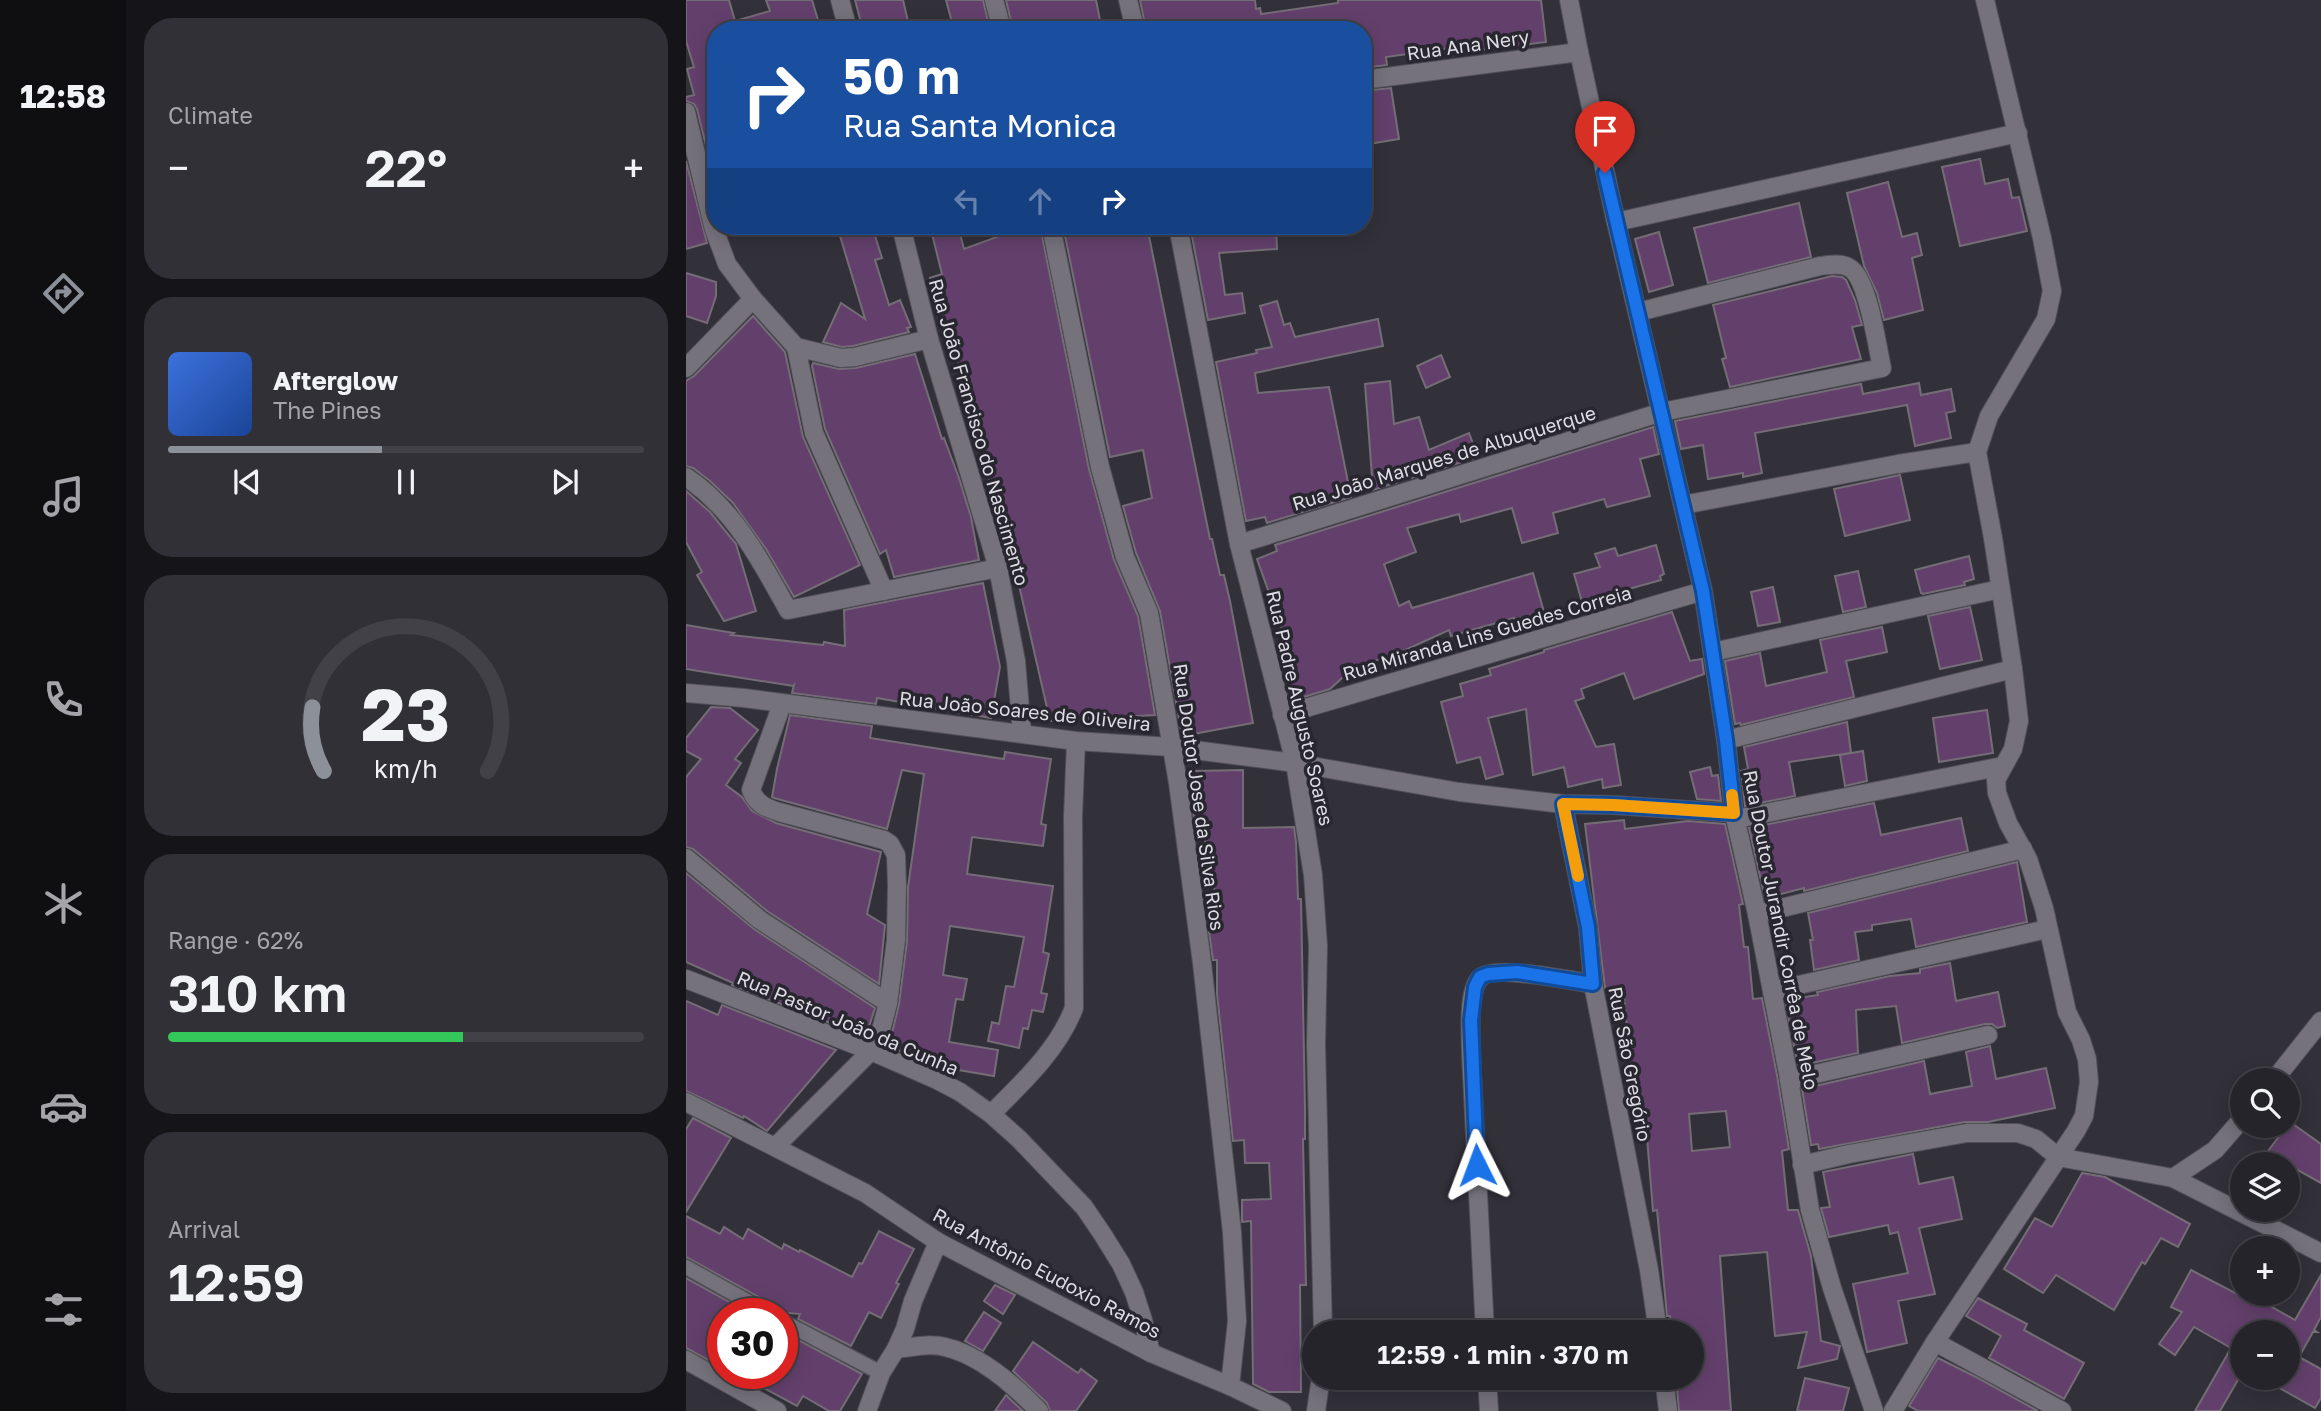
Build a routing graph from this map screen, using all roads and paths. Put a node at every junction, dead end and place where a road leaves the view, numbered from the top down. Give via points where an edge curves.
1 (840, 0) edge
2 (995, 0) edge
3 (1128, 0) edge
4 (1569, 0) edge
5 (1985, 0) edge
6 (846, 21) edge
7 (1000, 21) edge
8 (1133, 21) edge
9 (1578, 52) junction
10 (1372, 79) edge
11 (686, 112) edge
12 (2018, 134) junction
13 (707, 200) edge
14 (1616, 222) junction
15 (716, 235) edge
16 (903, 235) edge
17 (1053, 235) edge
18 (1180, 235) edge
19 (753, 299) junction
20 (1638, 312) junction
21 (929, 339) junction
22 (796, 347) junction
23 (686, 368) edge
24 (1662, 412) junction
25 (1977, 452) junction
26 (686, 477) edge
27 (1683, 505) junction
28 (1239, 544) junction
29 (998, 568) junction
30 (2000, 589) junction
31 (884, 591) junction
32 (1703, 591) junction
33 (1713, 652) junction
34 (2013, 669) junction
35 (686, 693) edge
36 (782, 704) junction
37 (1282, 715) junction
38 (1022, 733) junction
39 (1726, 740) junction
40 (1076, 741) junction
41 (1171, 747) junction
42 (1295, 763) junction
43 (2003, 766) junction
44 (1563, 804) junction
45 (1735, 816) junction
46 (2023, 849) junction
47 (686, 858) edge
48 (1758, 914) junction
49 (2047, 929) junction
50 (686, 979) edge
51 (1593, 984) junction
52 (1772, 991) junction
53 (888, 1003) junction
54 (2321, 1021) edge
55 (1988, 1035) dead end
56 (871, 1051) junction
57 (2284, 1068) edge
58 (1789, 1080) junction
59 (686, 1102) edge
60 (991, 1114) junction
61 (2230, 1133) edge
62 (776, 1146) junction
63 (2058, 1157) junction
64 (1802, 1165) junction
65 (2173, 1178) junction
66 (938, 1242) junction
67 (2321, 1253) edge
68 (686, 1267) edge
69 (741, 1298) edge
70 (1323, 1320) edge
71 (1484, 1320) edge
72 (1656, 1320) edge
73 (798, 1329) edge
74 (1935, 1342) junction
75 (896, 1349) junction
76 (1151, 1353) junction
77 (686, 1360) edge
78 (881, 1373) junction
79 (1230, 1385) junction
80 (1319, 1390) edge
81 (1488, 1390) edge
82 (1666, 1390) edge
83 (777, 1411) edge
84 (867, 1411) edge
85 (1039, 1411) edge
86 (1282, 1411) edge
87 (1316, 1411) edge
88 (1489, 1411) edge
89 (1668, 1411) edge
90 (1874, 1411) edge
91 (1893, 1411) edge
92 (2062, 1411) edge

1 - 6 street
2 - 7 street
3 - 8 street
4 - 9 street, Rua Doutor Jurandir Corrêa de Melo
5 - 12 street
9 - 10 street, Rua Ana Nery
9 - 14 street, Rua Doutor Jurandir Corrêa de Melo
11 - 13 street
12 - 14 street
12 - 25 street via 2052,291 2046,319 1989,416
14 - 20 street, Rua Doutor Jurandir Corrêa de Melo
15 - 19 street via 727,264
16 - 21 street, Rua João Francisco do Nascimento
17 - 41 street, Rua Doutor Jose da Silva Rios via 1100,467 1125,557 1149,612
18 - 28 street, Rua Padre Augusto Soares
19 - 22 street
19 - 23 street
20 - 24 street, Rua Doutor Jurandir Corrêa de Melo
20 - 24 street, Rua João Marques de Albuquerque via 1820,266 1849,267 1863,288 1882,368
21 - 22 street via 841,358
21 - 29 street, Rua João Francisco do Nascimento
22 - 31 street via 814,433
24 - 27 street, Rua Doutor Jurandir Corrêa de Melo
24 - 28 street, Rua João Marques de Albuquerque
25 - 27 street
25 - 30 street
26 - 31 street via 709,495 744,535 788,610
27 - 32 street, Rua Doutor Jurandir Corrêa de Melo
28 - 37 street, Rua Padre Augusto Soares
29 - 31 street
29 - 38 street, Rua João Francisco do Nascimento via 1016,661
30 - 33 street
30 - 34 street
32 - 33 street, Rua Doutor Jurandir Corrêa de Melo
32 - 37 street, Rua Miranda Lins Guedes Correia
33 - 39 street, Rua Doutor Jurandir Corrêa de Melo
34 - 39 street
34 - 43 street via 2019,721 2013,749
35 - 36 street, Rua João Soares de Oliveira
36 - 38 street, Rua João Soares de Oliveira
36 - 53 street via 751,790 765,807 884,840 894,850 895,940
37 - 42 street, Rua Padre Augusto Soares
38 - 40 street, Rua João Soares de Oliveira
39 - 45 street, Rua Doutor Jurandir Corrêa de Melo
40 - 41 street, Rua João Soares de Oliveira
40 - 60 street via 1074,1008 1052,1046
41 - 42 street, Rua João Soares de Oliveira
41 - 79 street, Rua Doutor Jose da Silva Rios via 1195,903 1232,1232 1237,1321
42 - 44 street, Rua João Soares de Oliveira via 1459,792
42 - 70 street, Rua Padre Augusto Soares via 1313,875 1318,946
43 - 45 street, Rua João Soares de Oliveira
43 - 46 street via 1996,780 1997,793
44 - 45 street, Rua João Soares de Oliveira
44 - 51 street, Rua São Gregório via 1588,927
45 - 48 street, Rua Doutor Jurandir Corrêa de Melo
46 - 48 street
46 - 49 street
47 - 53 street via 760,920
48 - 52 street, Rua Doutor Jurandir Corrêa de Melo
49 - 52 street
49 - 63 street via 2067,1012 2087,1059 2089,1083 2084,1116
50 - 56 street, Rua Pastor João da Cunha
51 - 71 street via 1500,972 1480,977 1475,987 1471,1054
51 - 72 street, Rua São Gregório
52 - 58 street, Rua Doutor Jurandir Corrêa de Melo
53 - 56 street
54 - 57 street
55 - 58 street
56 - 60 street, Rua Pastor João da Cunha via 960,1092
56 - 62 street
58 - 64 street, Rua Doutor Jurandir Corrêa de Melo
59 - 62 street, Rua Antônio Eudoxio Ramos
60 - 76 street, Rua Pastor João da Cunha via 1084,1207 1103,1235 1134,1293
61 - 65 street via 2215,1150
62 - 66 street, Rua Antônio Eudoxio Ramos via 865,1193
63 - 64 street via 2036,1139 2018,1133 1967,1133
63 - 65 street
63 - 74 street
64 - 90 street, Rua Doutor Jurandir Corrêa de Melo via 1819,1247
65 - 67 street
66 - 75 street
66 - 76 street, Rua Antônio Eudoxio Ramos
68 - 69 lane
73 - 78 lane
74 - 91 street
74 - 92 street
75 - 78 street
75 - 85 street via 930,1345 964,1354 998,1375
76 - 79 street, Rua Antônio Eudoxio Ramos
77 - 83 street
78 - 84 street
79 - 86 street, Rua Antônio Eudoxio Ramos
80 - 87 street
81 - 88 street
82 - 89 street

